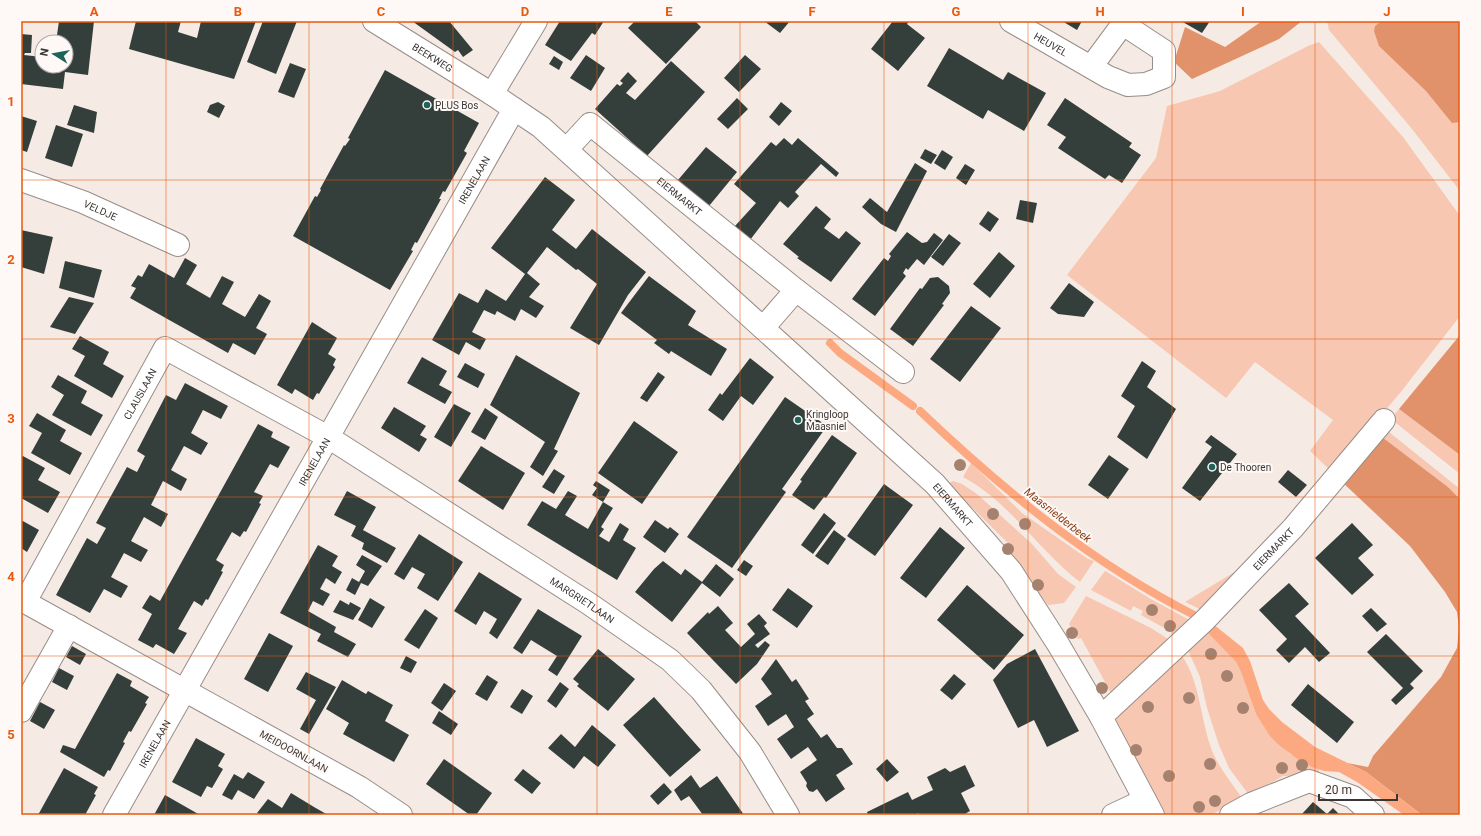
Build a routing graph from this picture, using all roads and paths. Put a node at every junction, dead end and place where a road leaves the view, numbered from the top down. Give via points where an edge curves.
1 (374, 21) edge
2 (536, 21) edge
3 (1011, 21) edge
4 (1124, 23) edge
5 (1091, 67) junction
6 (492, 94) junction
7 (514, 109) junction
8 (567, 149) junction
9 (21, 180) edge
10 (178, 245) dead end
11 (796, 290) junction
12 (763, 328) junction
13 (903, 372) dead end
14 (1384, 420) dead end
15 (328, 437) junction
16 (23, 604) edge
17 (69, 626) junction
18 (184, 690) junction
19 (21, 711) edge
20 (1101, 717) junction
21 (1149, 807) edge
22 (114, 815) edge
23 (400, 815) edge
24 (788, 815) edge
25 (1113, 815) edge
26 (1231, 815) edge
27 (1373, 815) edge

1 - 6 street, BEEKWEG
2 - 6 street
3 - 5 street, HEUVEL
4 - 5 street, HEUVEL
4 - 5 street, HEUVEL via 1164,51 1164,76 1146,84 1128,85
6 - 7 street, EIERMARKT
7 - 8 street, EIERMARKT
7 - 15 street, IRENELAAN
8 - 11 street, EIERMARKT via 590,124
8 - 12 street, EIERMARKT
9 - 10 street, VELDJE via 83,202
11 - 12 street
11 - 13 street, EIERMARKT
12 - 20 street, EIERMARKT via 935,484 1011,571
14 - 20 street, EIERMARKT via 1293,528 1205,620
15 - 16 street, CLAUSLAAN via 165,348
15 - 18 street, IRENELAAN
15 - 24 street, MARGRIETLAAN via 588,603 670,660 701,690 750,752
16 - 17 street, CLAUSLAAN
17 - 18 street, CLAUSLAAN
17 - 19 street
18 - 22 street, IRENELAAN
18 - 23 street, MEIDOORNLAAN via 359,787
20 - 21 street, EIERMARKT
21 - 25 street
26 - 27 street via 1309,781 1353,797

